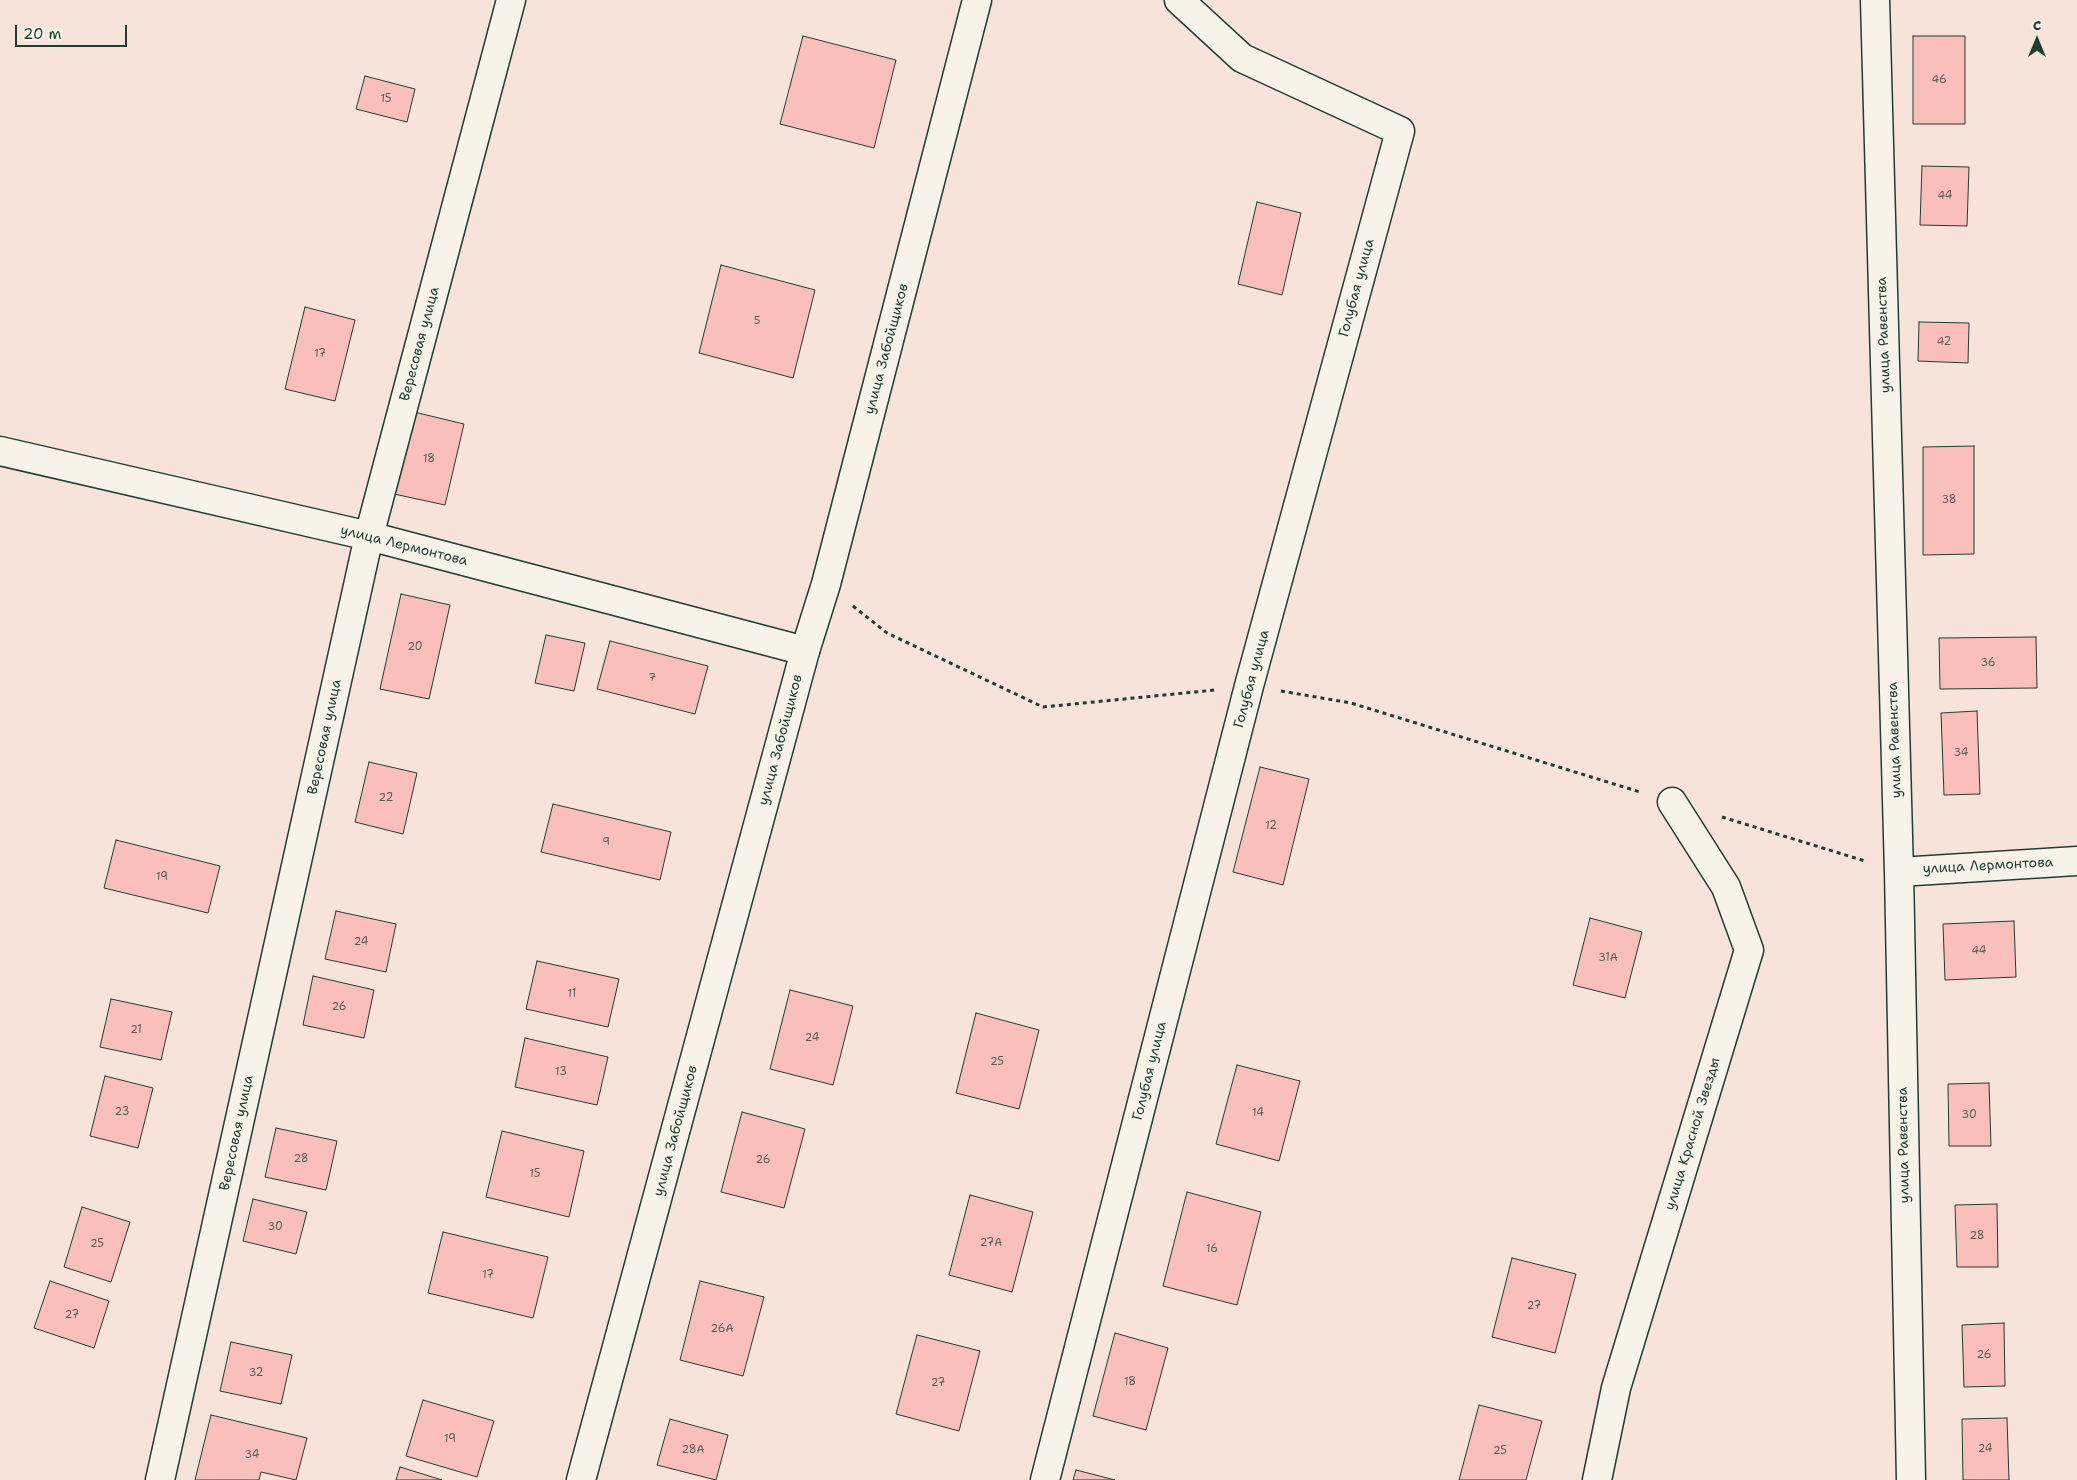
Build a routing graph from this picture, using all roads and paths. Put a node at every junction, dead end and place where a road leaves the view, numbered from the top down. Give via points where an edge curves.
1 (511, 0) edge
2 (977, 0) edge
3 (1178, 0) edge
4 (1875, 0) edge
5 (0, 451) edge
6 (369, 536) junction
7 (826, 584) junction
8 (805, 652) junction
9 (1249, 686) junction
10 (1672, 802) junction
11 (2077, 861) edge
12 (1899, 872) junction
13 (160, 1480) edge
14 (581, 1480) edge
15 (1045, 1480) edge
16 (1597, 1480) edge
17 (1912, 1480) edge

1 - 6 street, Вересовая улица
2 - 7 street, улица Забойщиков
3 - 9 street, Голубая улица via 1242,58 1400,131
4 - 12 street, улица Равенства
5 - 6 street, улица Лермонтова
6 - 8 street, улица Лермонтова
6 - 13 street, Вересовая улица
7 - 8 street, улица Забойщиков
7 - 9 path via 887,633 1043,707
8 - 14 street, улица Забойщиков
9 - 10 path via 1351,703
9 - 15 street, Голубая улица
10 - 12 path
10 - 16 street, улица Красной Звезды via 1726,887 1749,950 1616,1388
11 - 12 street, улица Лермонтова
12 - 17 street, улица Равенства

